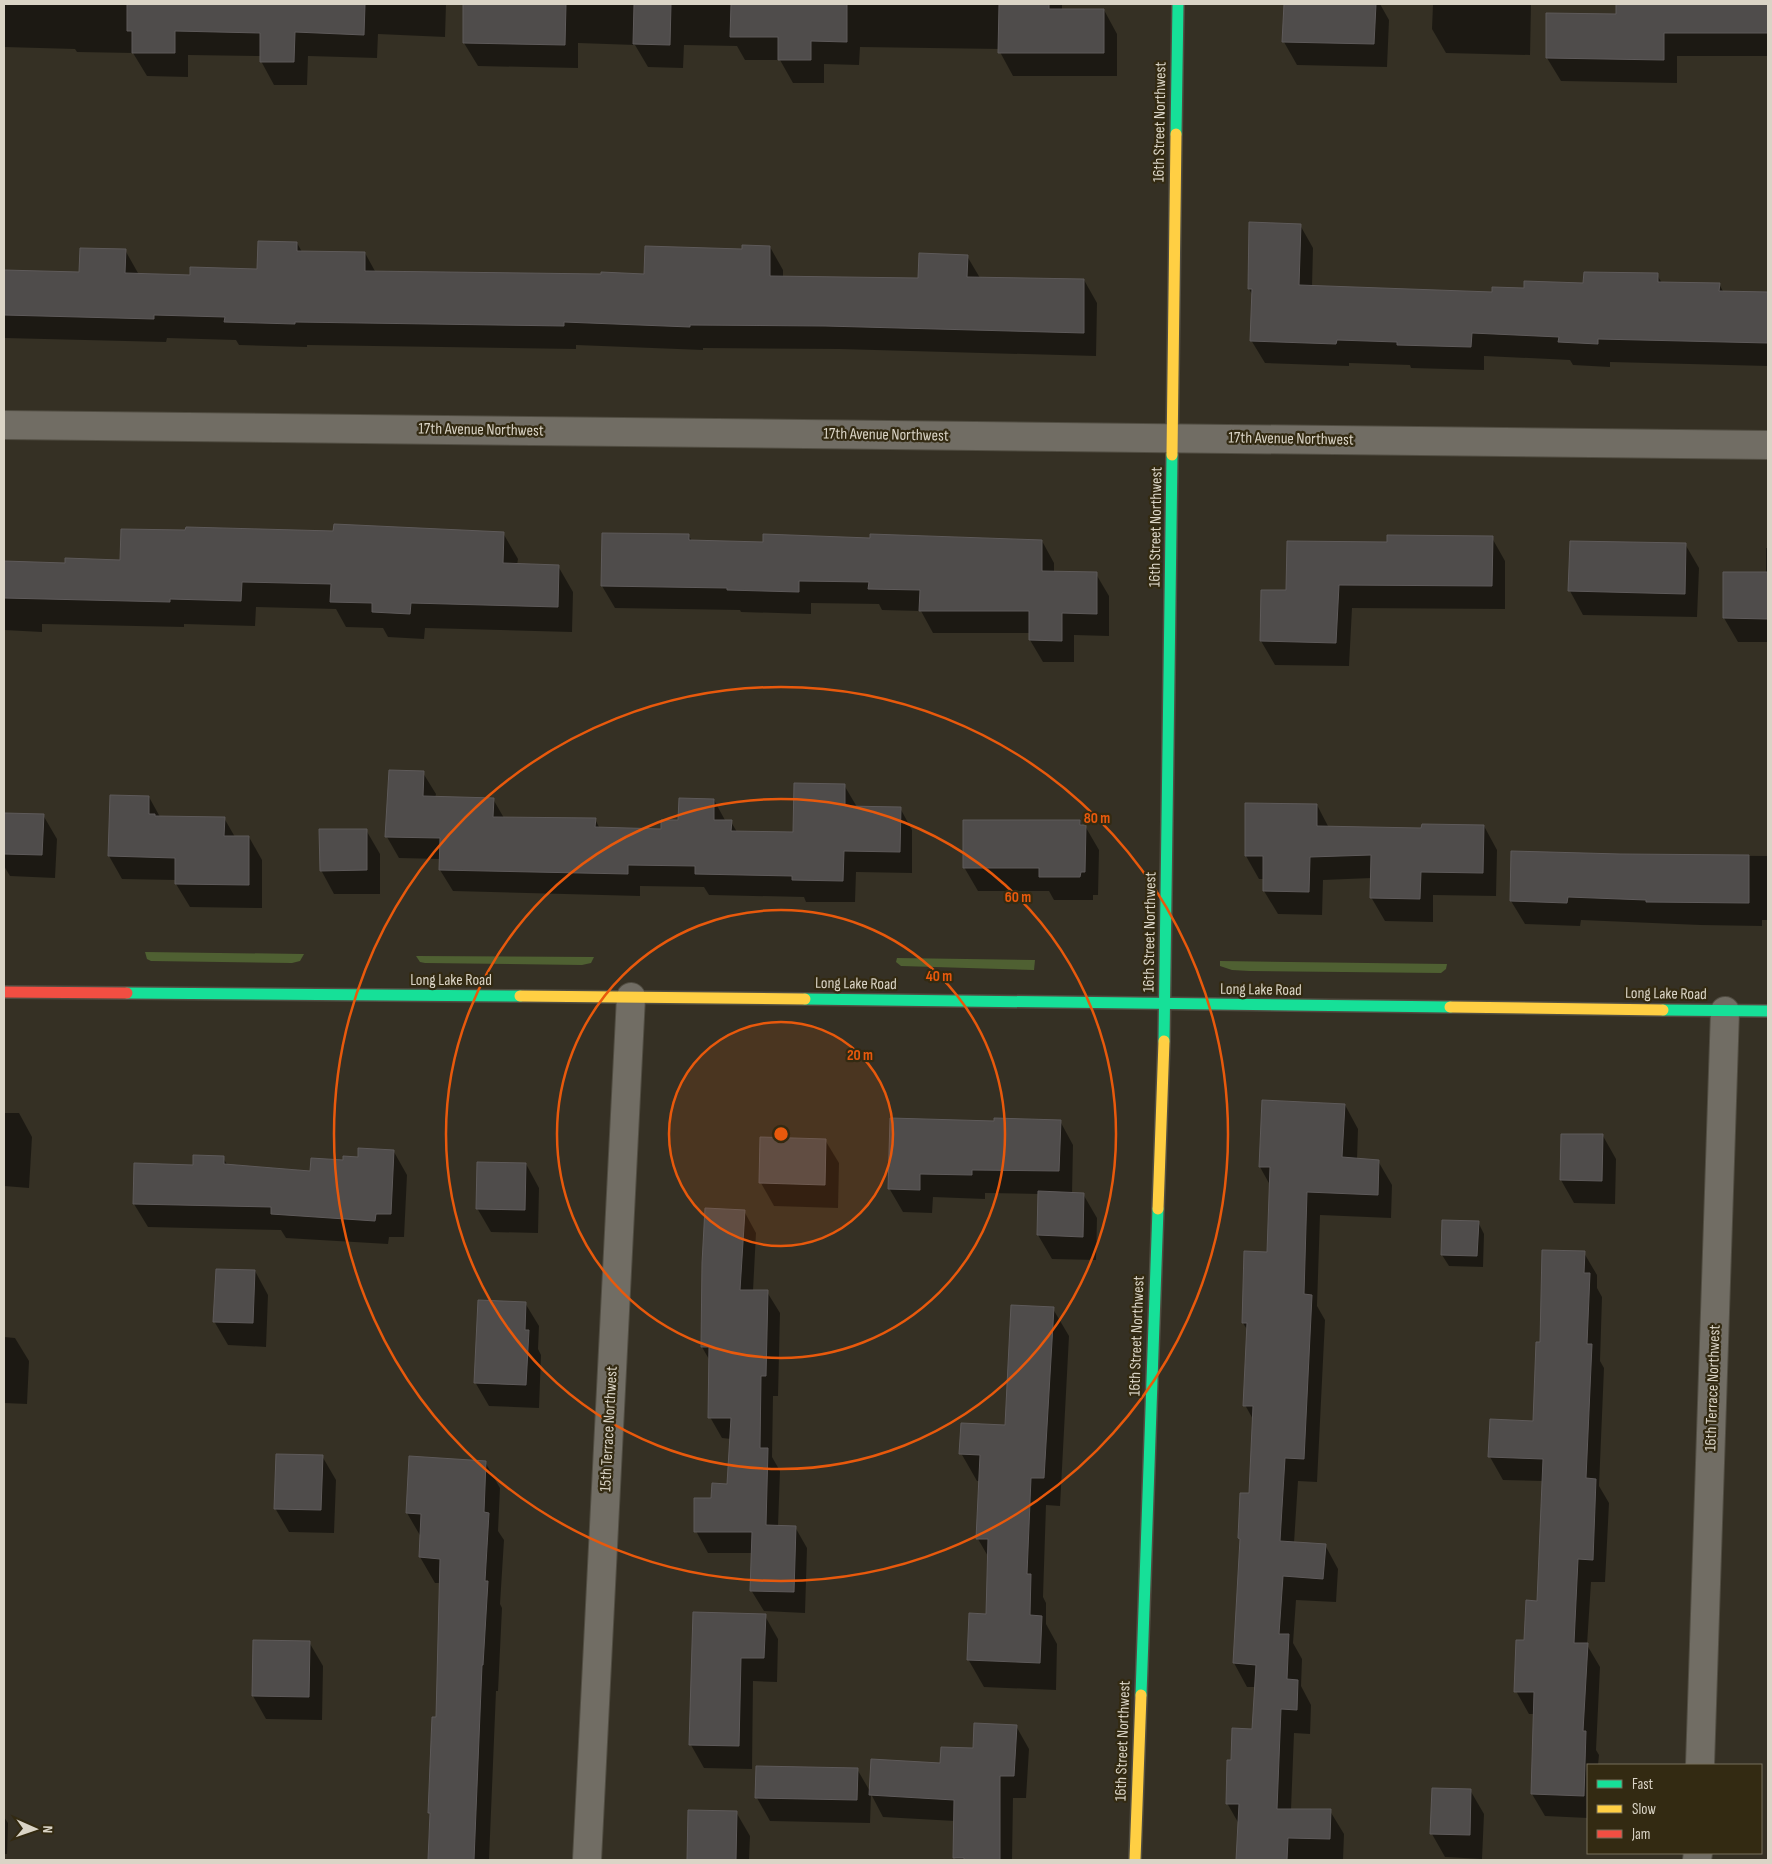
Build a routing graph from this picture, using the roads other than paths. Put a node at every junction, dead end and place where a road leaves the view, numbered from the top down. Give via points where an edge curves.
1 (1178, 4) edge
2 (4, 424) edge
3 (1173, 438) junction
4 (1768, 446) edge
5 (4, 992) edge
6 (631, 997) junction
7 (1165, 1005) junction
8 (1725, 1011) junction
9 (1768, 1012) edge
10 (1700, 1764) edge
11 (587, 1860) edge
12 (1135, 1860) edge

1 - 3 street, 16th Street Northwest
2 - 3 street, 17th Avenue Northwest
3 - 4 street, 17th Avenue Northwest
3 - 7 street, 16th Street Northwest
5 - 6 street, Long Lake Road
6 - 7 street, Long Lake Road
6 - 11 street, 15th Terrace Northwest
7 - 8 street, Long Lake Road
7 - 12 street, 16th Street Northwest
8 - 9 street, Long Lake Road
8 - 10 street, 16th Terrace Northwest

